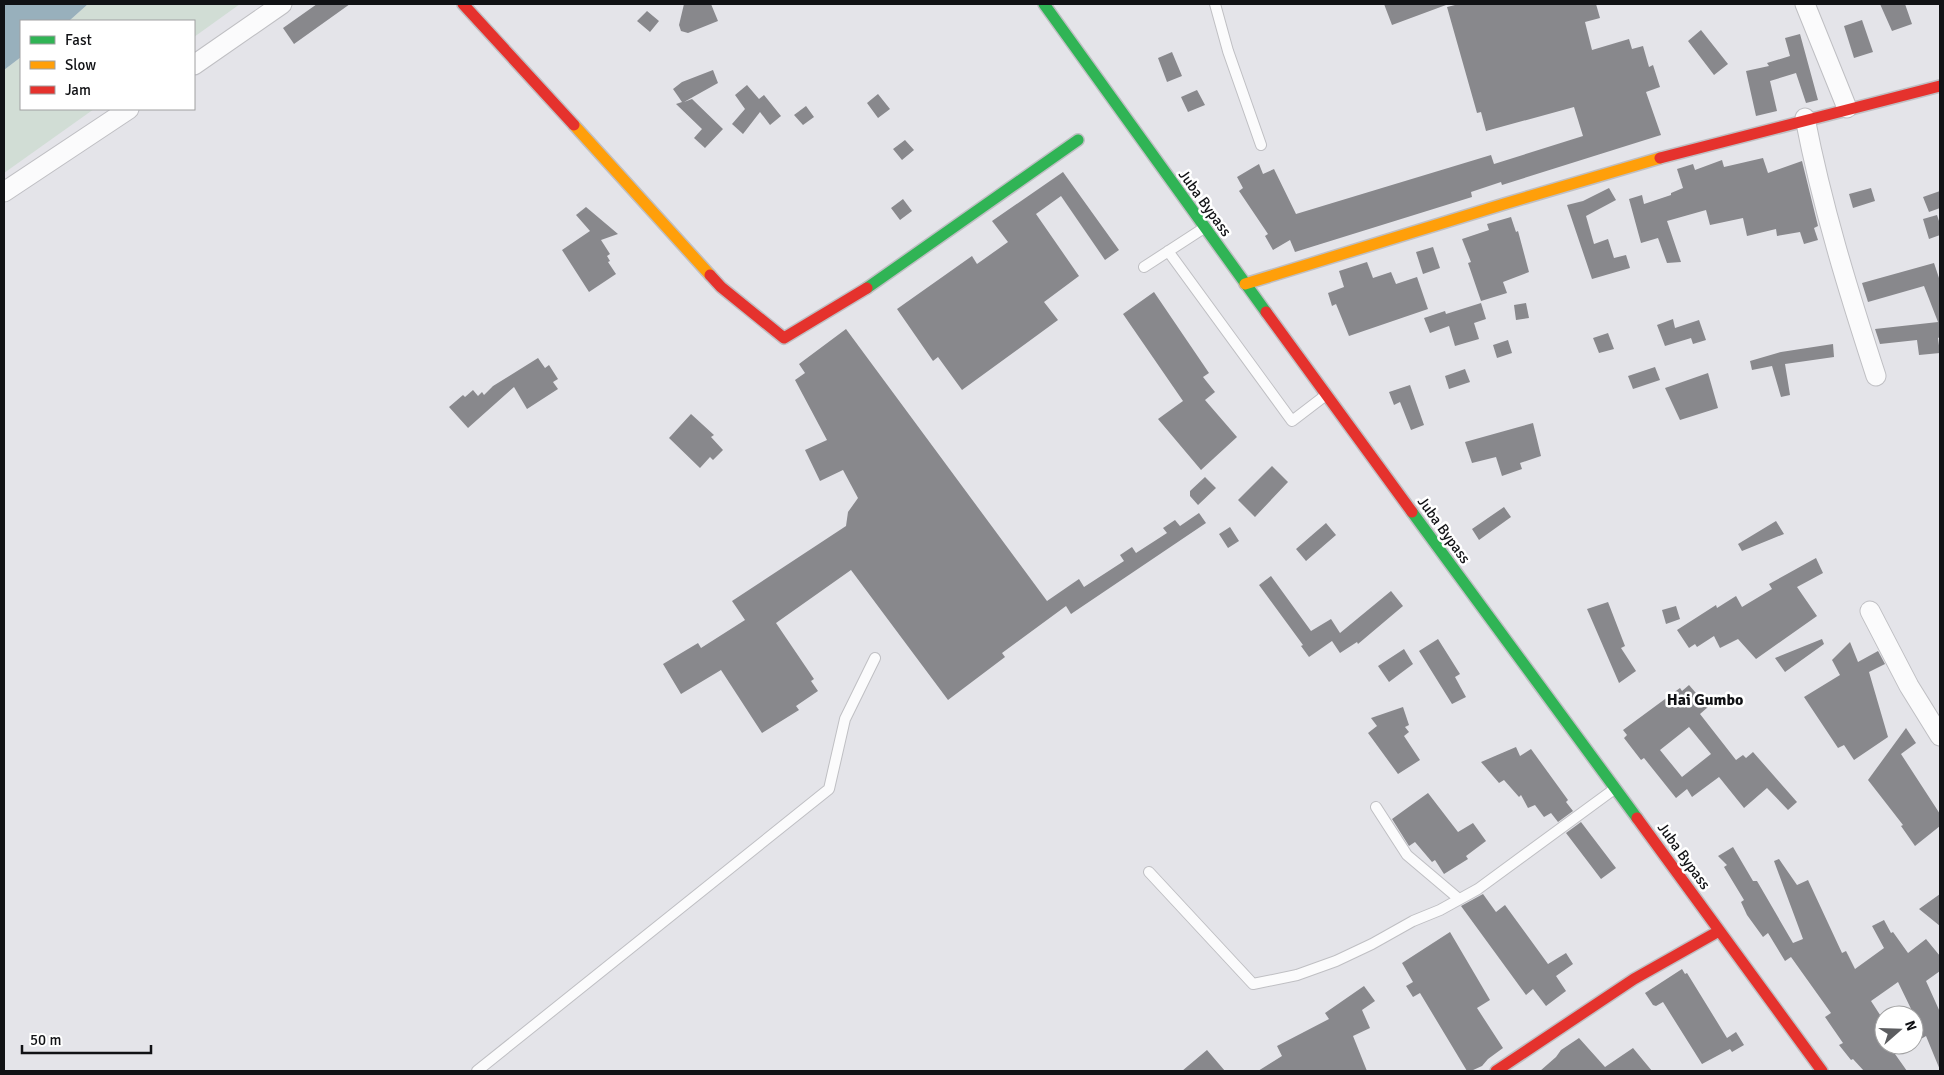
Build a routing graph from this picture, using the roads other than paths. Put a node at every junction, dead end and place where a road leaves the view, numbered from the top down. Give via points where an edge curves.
1 (282, 4) edge
2 (463, 4) edge
3 (1044, 4) edge
4 (1215, 4) edge
5 (1805, 4) edge
6 (195, 63) edge
7 (1940, 86) edge
8 (1847, 108) junction
9 (127, 110) edge
10 (1805, 118) junction
11 (1078, 140) dead end
12 (1261, 145) dead end
13 (4, 192) edge
14 (1205, 228) junction
15 (1168, 251) junction
16 (1144, 267) dead end
17 (1245, 284) junction
18 (1876, 376) dead end
19 (1327, 394) junction
20 (1870, 611) dead end
21 (875, 658) dead end
22 (1940, 736) edge
23 (1616, 788) junction
24 (1376, 807) dead end
25 (1149, 872) dead end
26 (1459, 899) junction
27 (1719, 931) junction
28 (477, 1071) edge
29 (1496, 1071) edge
30 (1822, 1071) edge

1 - 6 street
2 - 11 street via 721,287 784,338 862,292
3 - 14 street, Juba Bypass
4 - 12 lane
5 - 8 street
7 - 8 street
8 - 10 street
9 - 13 street
10 - 17 street via 1500,203
10 - 18 street via 1843,277
14 - 15 lane
14 - 17 street, Juba Bypass
15 - 16 lane
15 - 19 lane via 1292,421
17 - 19 street, Juba Bypass
19 - 23 street, Juba Bypass
20 - 22 street via 1909,686
21 - 28 lane via 845,719 829,789
23 - 26 lane via 1478,889
23 - 27 street, Juba Bypass
24 - 26 lane via 1407,855
25 - 26 lane via 1253,984 1297,975 1336,961
27 - 29 street via 1634,979
27 - 30 street, Juba Bypass

